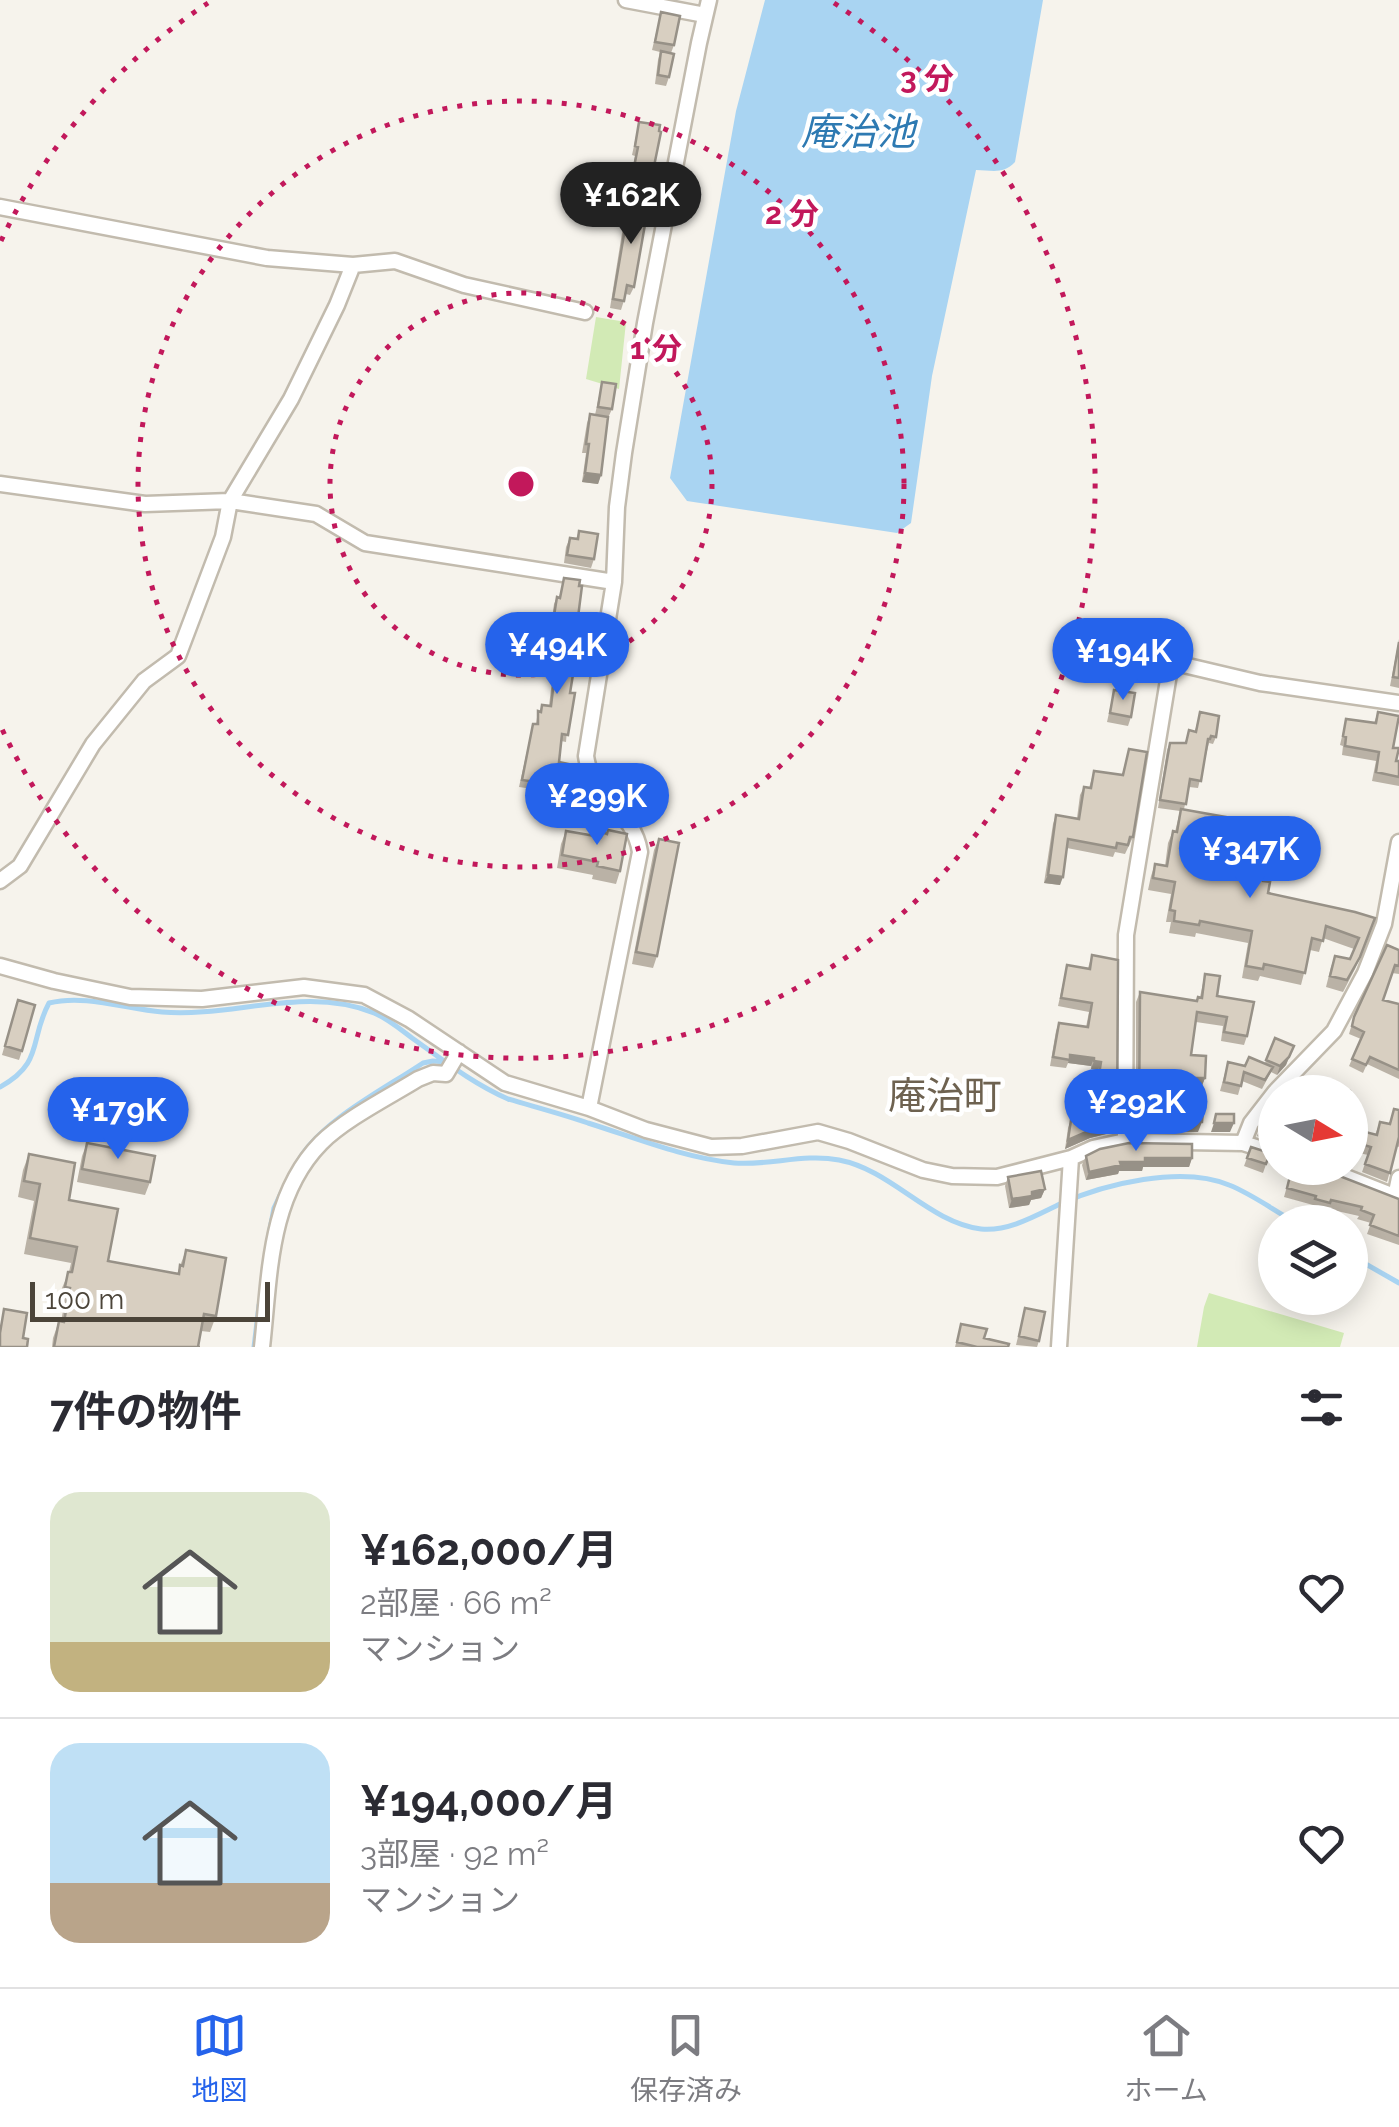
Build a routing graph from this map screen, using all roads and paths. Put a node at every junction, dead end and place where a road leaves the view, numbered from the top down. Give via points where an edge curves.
1 (626, 0) edge
2 (652, 3) edge
3 (707, 8) edge
4 (0, 208) edge
5 (353, 265) junction
6 (585, 312) dead end
7 (0, 484) edge
8 (230, 501) junction
9 (614, 582) junction
10 (1399, 704) edge
11 (1399, 842) edge
12 (0, 881) edge
13 (0, 966) edge
14 (460, 1052) junction
15 (589, 1108) junction
16 (1126, 1141) junction
17 (1243, 1143) junction
18 (1258, 1148) edge
19 (1072, 1158) junction
20 (1399, 1178) edge
21 (1364, 1185) edge
22 (1397, 1198) edge
23 (262, 1347) edge
24 (1060, 1347) edge

1 - 2 street
2 - 3 street
3 - 9 street via 644,323 620,479
4 - 5 street via 267,258
5 - 6 street via 395,261 464,286
5 - 8 street via 291,399
7 - 8 street via 145,504
8 - 9 street via 316,514 365,544
8 - 12 street via 178,656 144,680 93,744 20,866
9 - 15 street via 586,756 588,772 631,825 640,852
10 - 16 street via 1171,662 1126,935
11 - 17 street via 1384,924 1365,973 1334,1031 1275,1092
13 - 14 street via 130,997 202,999 304,987 364,995
14 - 15 street via 505,1083
14 - 23 street via 446,1074 418,1078 334,1132 308,1158 279,1215
15 - 19 street via 711,1147 818,1132 952,1176 997,1177
16 - 17 street
16 - 19 street
17 - 18 street
19 - 24 street
20 - 22 street
21 - 22 street

